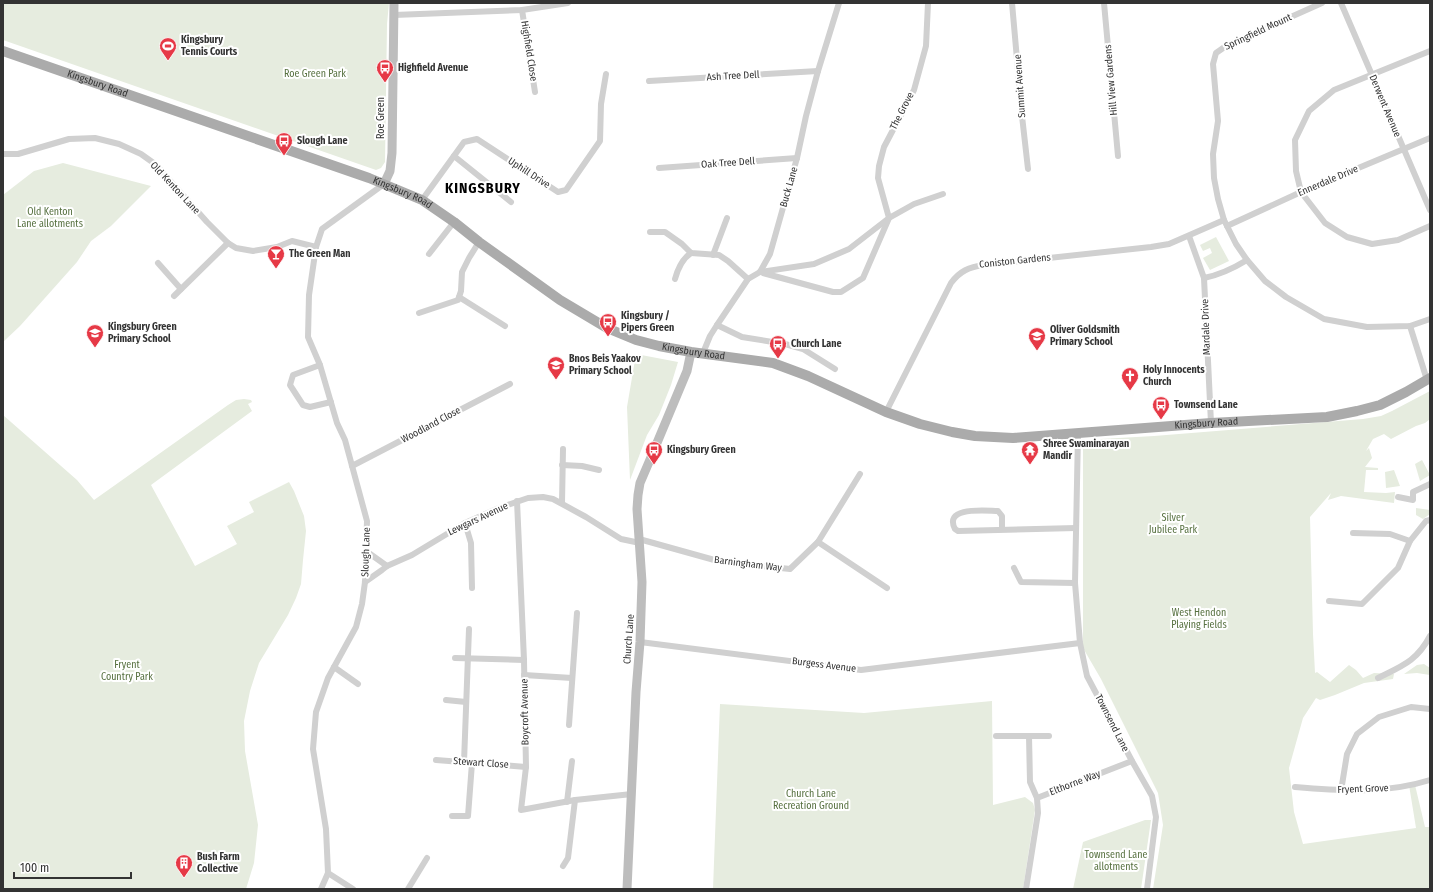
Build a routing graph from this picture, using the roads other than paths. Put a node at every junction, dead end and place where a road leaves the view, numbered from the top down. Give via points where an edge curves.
1 (394, 3) edge
2 (568, 3) edge
3 (839, 3) edge
4 (928, 3) edge
5 (1012, 3) edge
6 (1104, 3) edge
7 (1322, 3) edge
8 (1341, 3) edge
9 (522, 10) junction
10 (394, 15) junction
11 (3, 51) edge
12 (1430, 51) edge
13 (818, 71) junction
14 (606, 74) dead end
15 (1372, 75) junction
16 (649, 81) dead end
17 (535, 92) dead end
18 (1430, 138) edge
19 (1404, 150) junction
20 (3, 154) edge
21 (454, 156) junction
22 (1118, 156) dead end
23 (797, 158) junction
24 (659, 168) dead end
25 (1028, 169) dead end
26 (384, 184) junction
27 (1301, 192) junction
28 (943, 194) dead end
29 (422, 200) junction
30 (511, 202) dead end
31 (1430, 210) edge
32 (727, 218) dead end
33 (889, 218) junction
34 (1224, 220) junction
35 (454, 222) junction
36 (1227, 226) junction
37 (1430, 226) edge
38 (650, 232) dead end
39 (1189, 236) junction
40 (479, 242) junction
41 (228, 243) junction
42 (316, 247) junction
43 (692, 253) junction
44 (429, 254) dead end
45 (713, 255) junction
46 (1247, 260) junction
47 (158, 262) dead end
48 (760, 272) junction
49 (1204, 278) junction
50 (675, 279) dead end
51 (748, 279) junction
52 (181, 289) junction
53 (174, 296) dead end
54 (459, 297) junction
55 (418, 313) dead end
56 (1430, 319) edge
57 (717, 324) junction
58 (505, 326) dead end
59 (1410, 326) junction
60 (691, 352) junction
61 (703, 353) junction
62 (320, 365) junction
63 (835, 369) dead end
64 (1428, 379) edge
65 (510, 384) dead end
66 (331, 402) junction
67 (886, 412) junction
68 (1211, 423) junction
69 (1078, 433) junction
70 (563, 449) dead end
71 (562, 465) junction
72 (352, 466) junction
73 (599, 470) dead end
74 (860, 474) dead end
75 (1430, 484) edge
76 (1398, 497) dead end
77 (517, 501) junction
78 (562, 504) junction
79 (1430, 520) edge
80 (465, 523) junction
81 (1076, 528) junction
82 (1002, 530) junction
83 (1353, 532) dead end
84 (639, 541) junction
85 (1410, 541) junction
86 (818, 542) junction
87 (366, 551) junction
88 (387, 566) junction
89 (1014, 568) dead end
90 (365, 582) junction
91 (1075, 583) junction
92 (472, 588) dead end
93 (887, 588) dead end
94 (1329, 601) dead end
95 (577, 613) dead end
96 (468, 629) dead end
97 (1430, 636) edge
98 (640, 642) junction
99 (1080, 643) junction
100 (455, 658) dead end
101 (468, 658) junction
102 (524, 660) junction
103 (334, 667) junction
104 (524, 675) junction
105 (572, 678) junction
106 (1378, 678) dead end
107 (358, 684) dead end
108 (446, 700) dead end
109 (466, 702) junction
110 (1430, 709) edge
111 (569, 725) dead end
112 (996, 736) dead end
113 (1029, 736) junction
114 (1049, 736) dead end
115 (436, 760) dead end
116 (572, 761) dead end
117 (464, 762) junction
118 (472, 762) junction
119 (1132, 762) junction
120 (526, 767) junction
121 (1430, 780) edge
122 (1295, 787) dead end
123 (1341, 791) junction
124 (632, 794) junction
125 (1037, 798) junction
126 (575, 800) junction
127 (567, 802) junction
128 (452, 816) dead end
129 (428, 858) dead end
130 (563, 866) dead end
131 (328, 873) junction
132 (321, 889) edge
133 (353, 889) edge
134 (408, 889) edge
135 (627, 889) edge
136 (1026, 889) edge
137 (1147, 889) edge

1 - 10 main road, Roe Green
2 - 9 street
3 - 13 street, Buck Lane
4 - 33 street, The Grove via 926,46 914,90 884,147 879,166 878,178
5 - 25 street, Summit Avenue
6 - 22 street, Hill View Gardens
7 - 34 street, Springfield Mount via 1226,46 1216,53 1213,64 1218,121 1213,154 1214,178
8 - 15 street, Derwent Avenue
9 - 10 street
9 - 17 street, Highfield Close
10 - 26 main road, Roe Green via 392,148 390,171
11 - 26 main road, Kingsbury Road
12 - 15 street
13 - 16 street, Ash Tree Dell
13 - 23 street, Buck Lane
14 - 21 street, Uphill Drive via 601,104 600,142 566,190 558,192 477,139 464,142
15 - 19 street, Derwent Avenue
15 - 27 street via 1334,90 1309,112 1295,140 1296,171
18 - 19 street, Ennerdale Drive
19 - 27 street, Ennerdale Drive
19 - 31 street, Derwent Avenue
20 - 41 street, Old Kenton Lane via 18,154 69,139 95,138 119,144 155,164
21 - 29 street, Uphill Drive
21 - 30 street
23 - 24 street, Oak Tree Dell
23 - 48 street, Buck Lane via 770,254
26 - 29 main road, Kingsbury Road
26 - 42 street, Slough Lane via 322,229
27 - 36 street, Ennerdale Drive
27 - 37 street via 1325,222 1347,237 1372,244 1398,240
28 - 33 street via 914,204
29 - 35 main road, Kingsbury Road
32 - 45 street
33 - 48 street via 849,250 814,264
33 - 48 street via 863,278 841,292
34 - 36 street
34 - 39 street, Coniston Gardens
35 - 40 main road, Kingsbury Road
35 - 44 street
36 - 46 street
38 - 43 street via 665,232
39 - 49 street, Mardale Drive
39 - 67 street, Coniston Gardens via 1152,247 972,266 964,270 951,283
40 - 54 street via 462,272
40 - 60 main road, Kingsbury Road via 560,300 607,328 636,340
41 - 42 street, Old Kenton Lane via 236,248 253,251 277,247 292,241
41 - 52 street
42 - 62 street, Slough Lane via 308,337
43 - 45 street
43 - 50 street via 685,257
45 - 51 street via 719,255 728,261
46 - 49 street
46 - 59 street via 1265,281 1286,297 1324,319 1367,327
47 - 52 street
48 - 51 street
49 - 68 street, Mardale Drive
51 - 57 street
52 - 53 street
54 - 55 street via 458,300
54 - 58 street
56 - 59 street
57 - 61 street
57 - 63 street via 742,337 803,349
59 - 64 street
60 - 61 main road, Kingsbury Road
60 - 84 main road, Church Lane via 687,371 640,483 637,510
61 - 67 main road, Kingsbury Road via 773,363
62 - 66 street, Slough Lane
62 - 66 street via 293,375 290,385 303,405 310,407
64 - 68 main road, Kingsbury Road via 1380,405 1357,411 1320,417
65 - 72 street, Woodland Close
66 - 72 street, Slough Lane
67 - 69 main road, Kingsbury Road via 920,424 975,436 1013,438
68 - 69 main road, Kingsbury Road
69 - 81 street, Townsend Lane
70 - 71 street
71 - 73 street
71 - 78 street
72 - 87 street, Slough Lane via 367,521
74 - 86 street, Barningham Way
75 - 76 street via 1414,492 1413,500
77 - 78 street, Lewgars Avenue via 543,497
77 - 80 street, Lewgars Avenue
77 - 102 street, Boycroft Avenue
78 - 84 street, Lewgars Avenue via 621,539
79 - 85 street via 1426,521
80 - 88 street, Lewgars Avenue via 412,555
80 - 92 street via 471,543
81 - 82 street
81 - 91 street, Townsend Lane
82 - 82 street via 958,531 953,526 953,520 954,516 962,512 998,511 1002,516
83 - 85 street via 1390,534
84 - 86 street, Barningham Way via 718,561 790,569
84 - 98 main road, Church Lane via 642,582
85 - 94 street via 1398,568 1362,604
86 - 93 street
87 - 88 street
87 - 90 street, Slough Lane
88 - 90 street, Lewgars Avenue
89 - 91 street via 1021,582
90 - 103 street, Slough Lane via 356,627
91 - 99 street, Townsend Lane
95 - 105 street
96 - 101 street
97 - 106 street via 1424,648 1408,664
98 - 99 street, Burgess Avenue via 862,670
98 - 124 main road, Church Lane
99 - 119 street, Townsend Lane via 1087,676
100 - 101 street
101 - 102 street
101 - 109 street
102 - 104 street, Boycroft Avenue
103 - 107 street
103 - 131 street, Slough Lane via 316,712 313,749 326,829
104 - 105 street
104 - 120 street, Boycroft Avenue
105 - 111 street
108 - 109 street
109 - 117 street
110 - 123 street via 1411,707 1380,717 1357,734 1347,754
112 - 113 street
113 - 114 street
113 - 125 street via 1030,782
115 - 117 street, Stewart Close
116 - 127 street
117 - 118 street, Stewart Close
118 - 120 street, Stewart Close
118 - 128 street via 468,816
119 - 125 street, Elthorne Way
119 - 137 street, Townsend Lane via 1152,796 1156,817
120 - 127 street, Boycroft Avenue via 521,810
121 - 123 street, Fryent Grove via 1375,791
122 - 123 street, Fryent Grove
124 - 126 street, Boycroft Avenue
124 - 135 main road, Church Lane
125 - 136 street, Elthorne Way via 1038,813
126 - 127 street, Boycroft Avenue
126 - 130 street via 568,858
129 - 134 street
131 - 132 street
131 - 133 street

